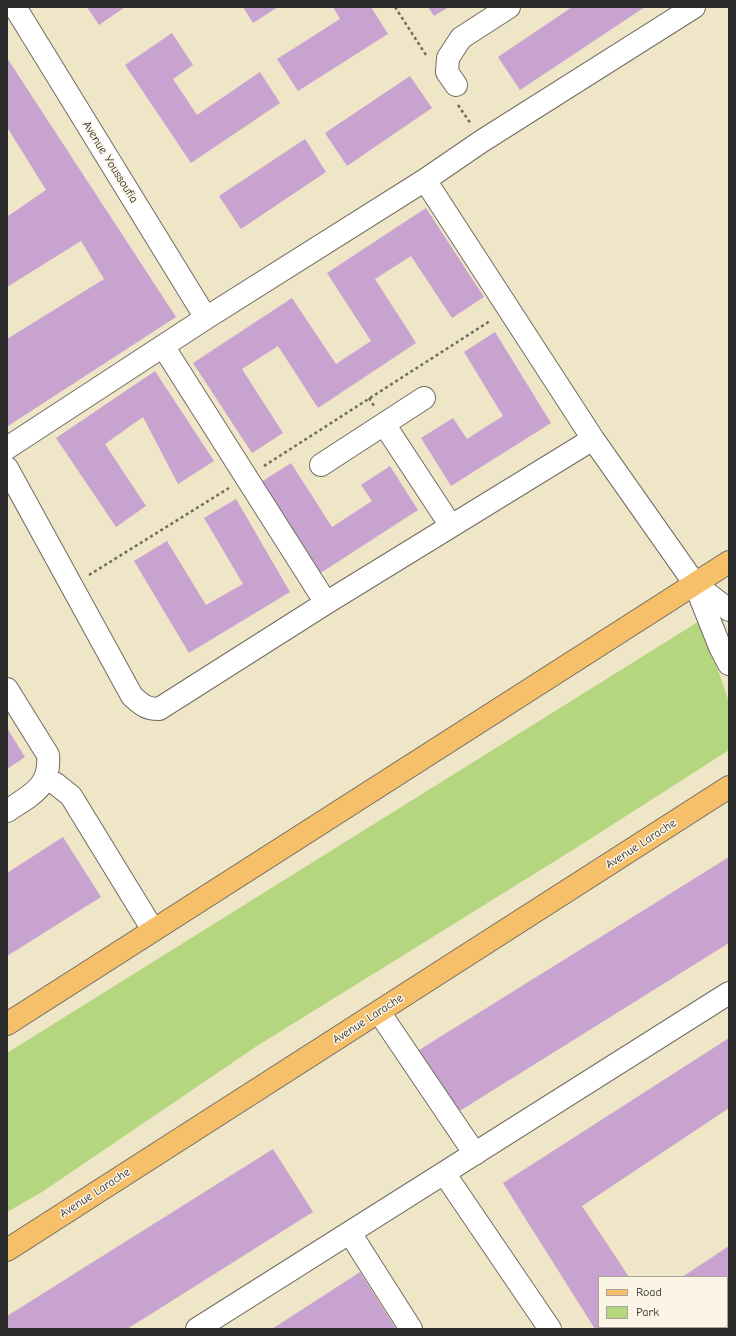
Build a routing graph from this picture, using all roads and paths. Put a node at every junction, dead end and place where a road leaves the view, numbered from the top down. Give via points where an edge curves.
1 (15, 7) edge
2 (509, 7) edge
3 (685, 10) edge
4 (456, 85) dead end
5 (425, 180) junction
6 (508, 309) junction
7 (206, 318) junction
8 (163, 346) junction
9 (424, 398) dead end
10 (384, 424) junction
11 (593, 439) junction
12 (7, 448) edge
13 (321, 464) dead end
14 (7, 468) edge
15 (246, 477) junction
16 (451, 526) junction
17 (729, 562) edge
18 (695, 584) junction
19 (72, 586) junction
20 (326, 603) junction
21 (729, 610) edge
22 (729, 664) edge
23 (7, 689) edge
24 (46, 779) junction
25 (729, 787) edge
26 (7, 811) edge
27 (153, 930) junction
28 (729, 993) edge
29 (379, 1012) junction
30 (7, 1024) edge
31 (475, 1154) junction
32 (444, 1174) junction
33 (350, 1232) junction
34 (7, 1250) edge
35 (197, 1329) edge
36 (411, 1329) edge
37 (550, 1329) edge

1 - 7 street, Avenue Youssoufia
2 - 4 street via 461,38 448,58 447,72
3 - 5 street
5 - 6 street
5 - 7 street
6 - 11 street
6 - 15 path
7 - 8 street
8 - 12 street
8 - 15 street
9 - 10 street
10 - 13 street
10 - 16 street
11 - 16 street
11 - 18 street
14 - 19 street
15 - 19 path
15 - 20 street
16 - 20 street
17 - 18 main road
18 - 21 street
18 - 22 street
18 - 27 main road
19 - 20 street via 132,696 150,709 159,709
23 - 24 street via 48,755
24 - 26 street via 36,792
24 - 27 street via 71,796
25 - 29 main road, Avenue Larache
27 - 30 main road
28 - 31 street
29 - 31 street
29 - 34 main road, Avenue Larache
31 - 32 street
32 - 33 street
32 - 37 street
33 - 35 street
33 - 36 street

